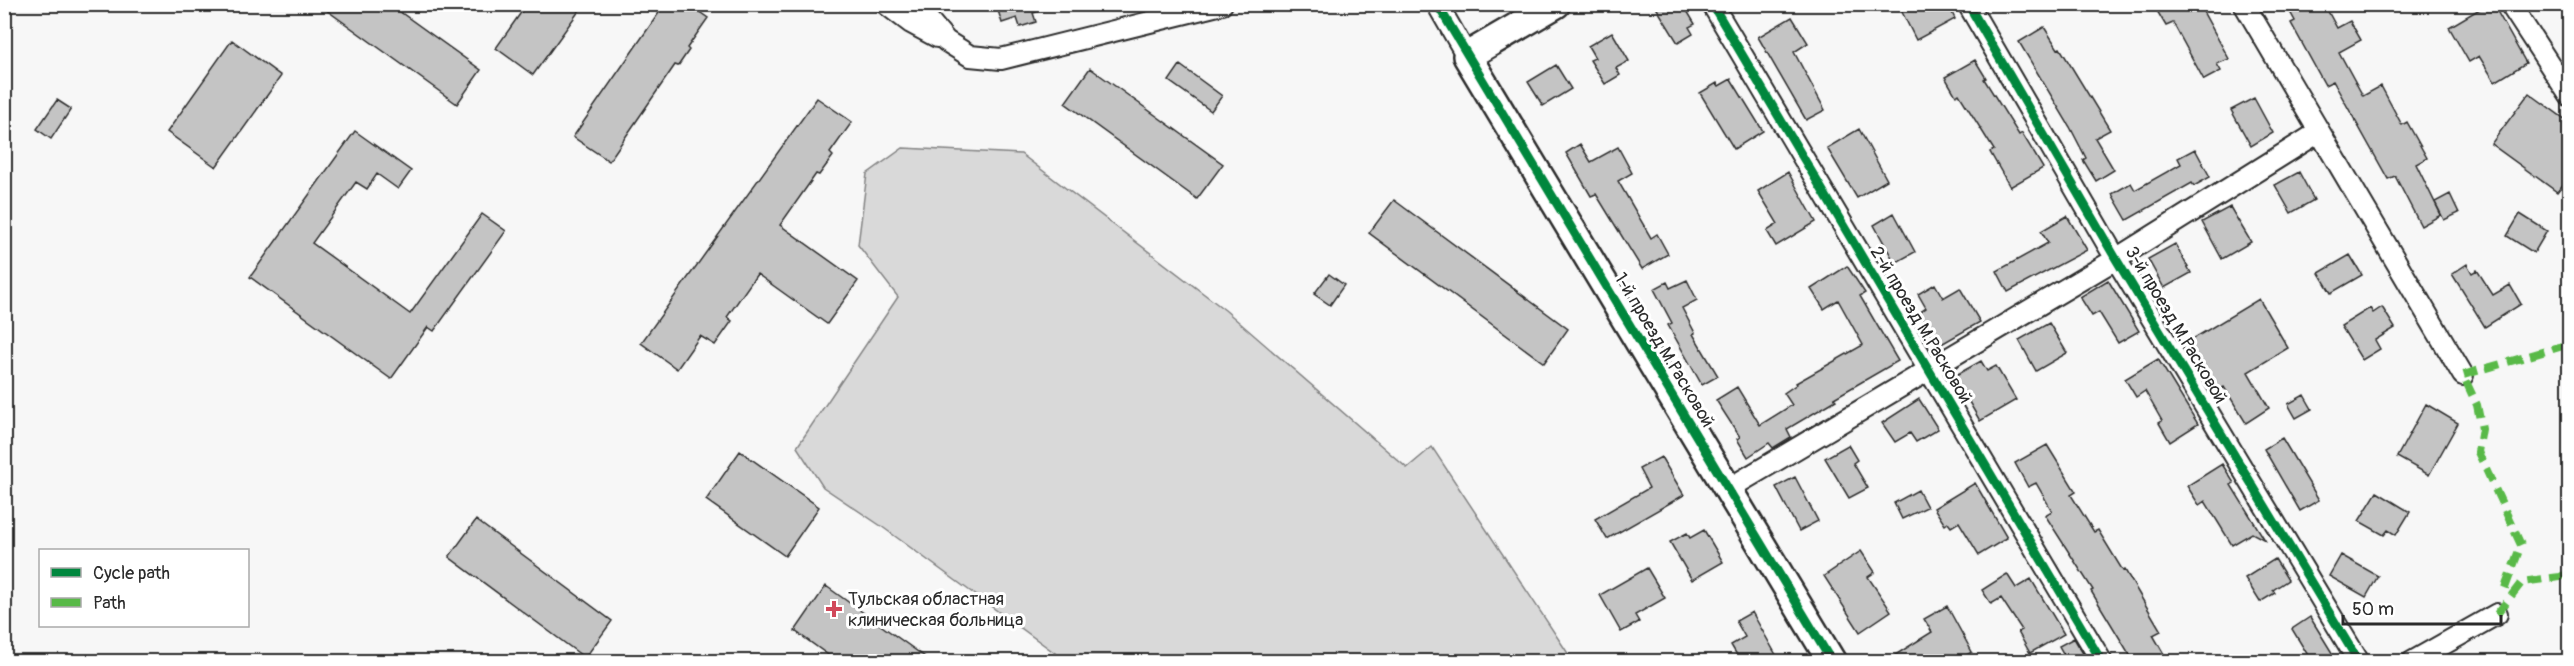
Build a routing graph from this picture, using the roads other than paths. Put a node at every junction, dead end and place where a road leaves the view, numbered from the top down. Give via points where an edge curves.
1 (886, 4) edge
2 (915, 4) edge
3 (1222, 4) edge
4 (1437, 4) edge
5 (1556, 4) edge
6 (1712, 4) edge
7 (1968, 4) edge
8 (2244, 4) edge
9 (2510, 4) edge
10 (945, 41) junction
11 (1467, 56) junction
12 (2570, 96) edge
13 (2319, 132) junction
14 (2116, 259) junction
15 (1929, 370) junction
16 (2463, 375) dead end
17 (1728, 489) junction
18 (2497, 614) dead end
19 (1832, 662) edge
20 (2102, 662) edge
21 (2359, 662) edge
22 (2412, 662) edge

1 - 10 street
2 - 10 street
3 - 10 street via 1001,59 970,56
4 - 11 street
5 - 11 street
6 - 15 street, 2-й проезд М.Расковой
7 - 14 street, 3-й проезд М.Расковой
8 - 13 street
9 - 12 street
11 - 17 street, 1-й проезд М.Расковой
13 - 14 street
13 - 16 street
14 - 15 street
14 - 21 street, 3-й проезд М.Расковой
15 - 17 street
15 - 20 street, 2-й проезд М.Расковой
17 - 19 street, 1-й проезд М.Расковой
18 - 22 street

